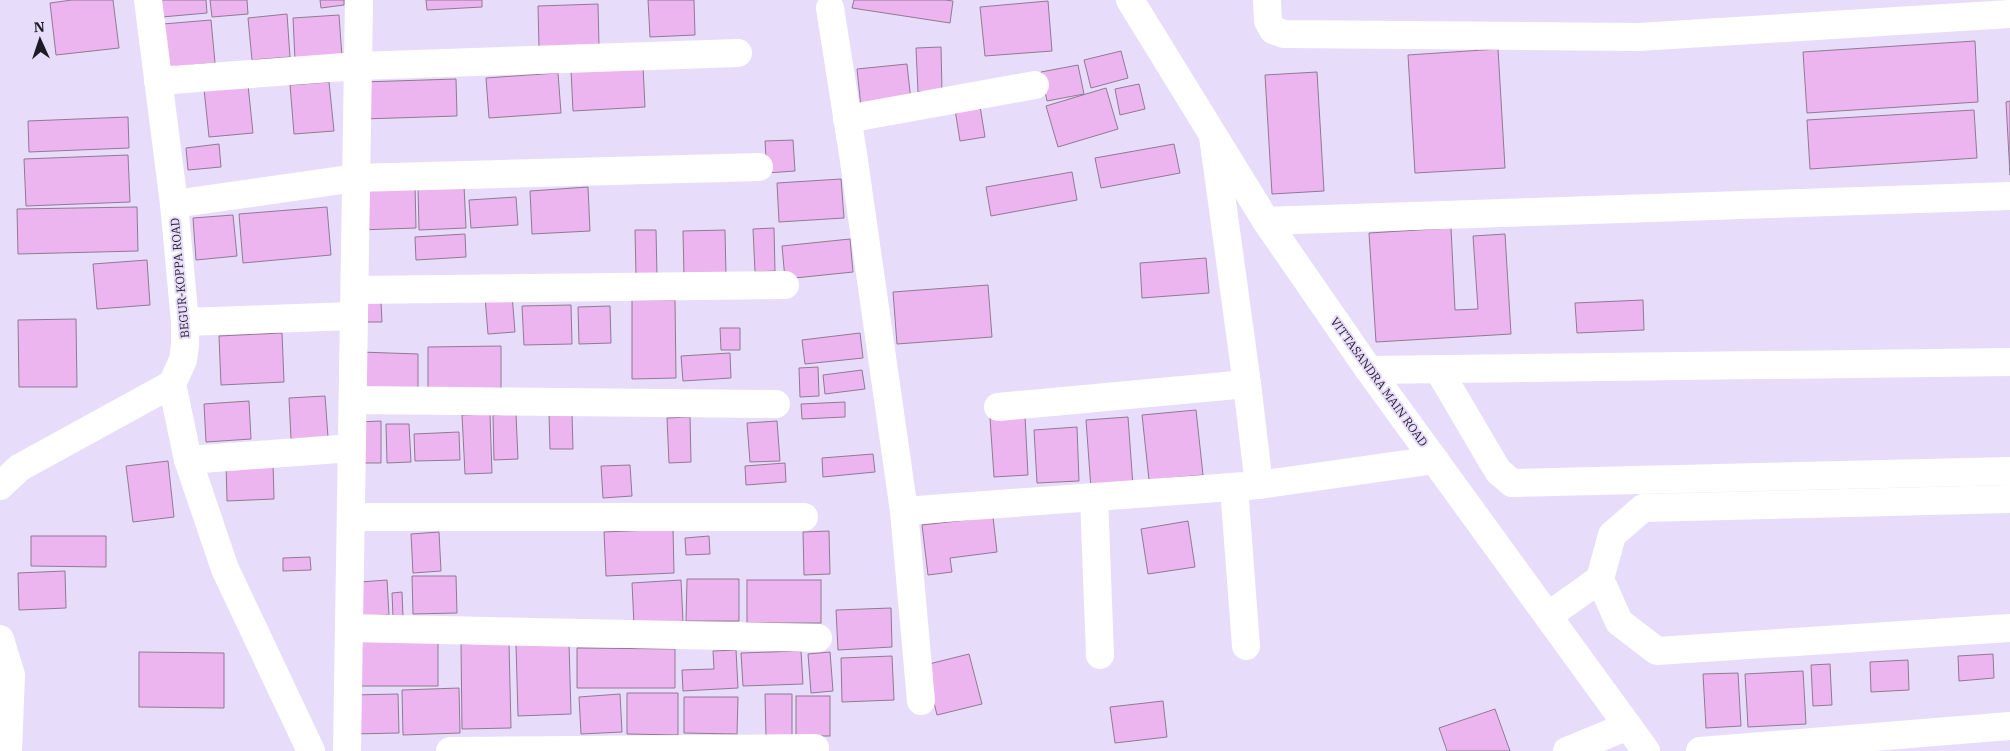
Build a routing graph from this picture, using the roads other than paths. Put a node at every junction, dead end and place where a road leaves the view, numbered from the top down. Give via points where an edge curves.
1 (148, 0) edge
2 (359, 0) edge
3 (1130, 0) edge
4 (1267, 0) edge
5 (830, 8) dead end
6 (2010, 14) edge
7 (738, 53) dead end
8 (358, 66) junction
9 (158, 81) junction
10 (1035, 85) dead end
11 (847, 119) junction
12 (1213, 136) junction
13 (759, 167) dead end
14 (356, 178) junction
15 (2010, 196) edge
16 (174, 204) junction
17 (1266, 222) junction
18 (785, 285) dead end
19 (354, 303) junction
20 (185, 322) junction
21 (2010, 362) edge
22 (1438, 369) junction
23 (1369, 370) junction
24 (172, 384) junction
25 (1247, 384) junction
26 (353, 400) junction
27 (776, 404) dead end
28 (998, 407) dead end
29 (352, 448) junction
30 (188, 460) junction
31 (1435, 460) junction
32 (2010, 471) edge
33 (0, 486) edge
34 (1246, 486) junction
35 (1094, 497) junction
36 (2010, 499) edge
37 (904, 511) junction
38 (351, 517) junction
39 (804, 517) dead end
40 (1600, 579) junction
41 (1548, 616) junction
42 (349, 628) junction
43 (2010, 628) edge
44 (818, 638) dead end
45 (0, 639) edge
46 (1246, 646) dead end
47 (1100, 655) dead end
48 (921, 702) dead end
49 (1628, 726) junction
50 (2010, 726) edge
51 (815, 748) dead end
52 (8, 751) edge
53 (310, 751) edge
54 (347, 751) edge
55 (450, 751) edge
56 (1567, 751) edge
57 (1646, 751) edge
58 (1700, 751) edge

1 - 9 street, BEGUR-KOPPA ROAD
2 - 8 street
3 - 12 street, VITTASANDRA MAIN ROAD
4 - 6 street via 1268,21 1273,30 1284,34 1639,36
5 - 11 street
7 - 8 street
8 - 9 street
8 - 14 street
9 - 16 street, BEGUR-KOPPA ROAD
10 - 11 street
11 - 37 street
12 - 17 street, VITTASANDRA MAIN ROAD
12 - 25 street
13 - 14 street
14 - 16 street
14 - 19 street
15 - 17 street
16 - 20 street, BEGUR-KOPPA ROAD
17 - 23 street, VITTASANDRA MAIN ROAD
18 - 19 street
19 - 20 street
19 - 26 street
20 - 24 street, BEGUR-KOPPA ROAD via 183,360
21 - 22 street
22 - 23 street
22 - 32 street via 1498,471 1512,483
23 - 31 street, VITTASANDRA MAIN ROAD
24 - 30 street
24 - 33 street via 19,468
25 - 28 street
25 - 34 street
26 - 27 street
26 - 29 street
29 - 30 street
29 - 38 street
30 - 53 street via 224,569
31 - 34 street
31 - 41 street, VITTASANDRA MAIN ROAD
34 - 35 street
34 - 46 street
35 - 37 street
35 - 47 street
36 - 40 street via 1644,508 1612,535
37 - 48 street
38 - 39 street
38 - 42 street
40 - 41 street
40 - 43 street via 1619,622 1657,651
41 - 49 street, VITTASANDRA MAIN ROAD
42 - 44 street
42 - 54 street
45 - 52 street via 11,674
49 - 56 street
49 - 57 street, VITTASANDRA MAIN ROAD
50 - 58 street
51 - 55 street

